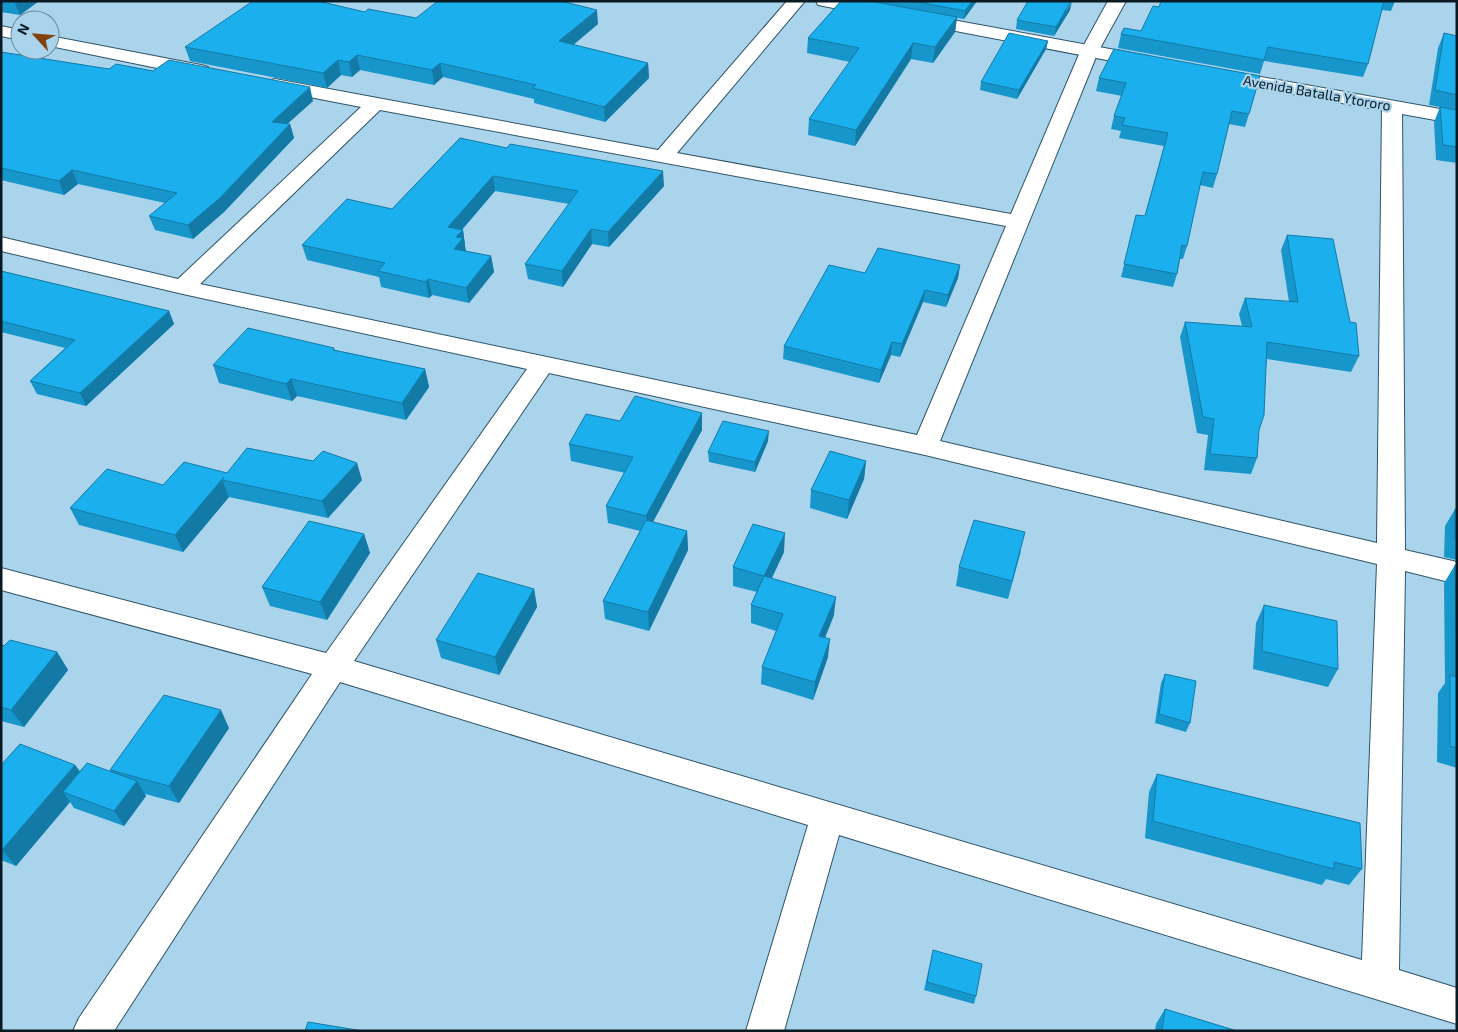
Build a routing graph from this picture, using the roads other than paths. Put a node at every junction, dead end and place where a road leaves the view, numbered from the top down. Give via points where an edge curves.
1 (797, 1) edge
2 (824, 1) edge
3 (1117, 1) edge
4 (60, 43) edge
5 (1089, 52) junction
6 (1167, 66) edge
7 (1206, 73) edge
8 (222, 75) edge
9 (260, 82) edge
10 (374, 105) junction
11 (1392, 107) junction
12 (1457, 118) edge
13 (663, 157) junction
14 (1018, 222) junction
15 (1, 244) edge
16 (183, 287) junction
17 (542, 365) junction
18 (925, 446) junction
19 (1391, 558) junction
20 (1457, 573) edge
21 (1, 579) edge
22 (334, 667) junction
23 (828, 815) junction
24 (1380, 983) junction
25 (1457, 1006) edge
26 (92, 1031) edge
27 (765, 1031) edge

1 - 13 street
2 - 5 street
3 - 5 street
4 - 8 street
5 - 6 street
5 - 14 street
7 - 11 street, Avenida Batalla Ytororo
9 - 10 street
10 - 13 street
10 - 16 street
11 - 12 street, Avenida Batalla Ytororo
11 - 19 street
13 - 14 street
14 - 18 street
15 - 16 street
16 - 17 street
17 - 18 street
17 - 22 street
18 - 19 street
19 - 20 street
19 - 24 street
21 - 22 street
22 - 23 street
22 - 26 street
23 - 24 street
23 - 27 street
24 - 25 street

